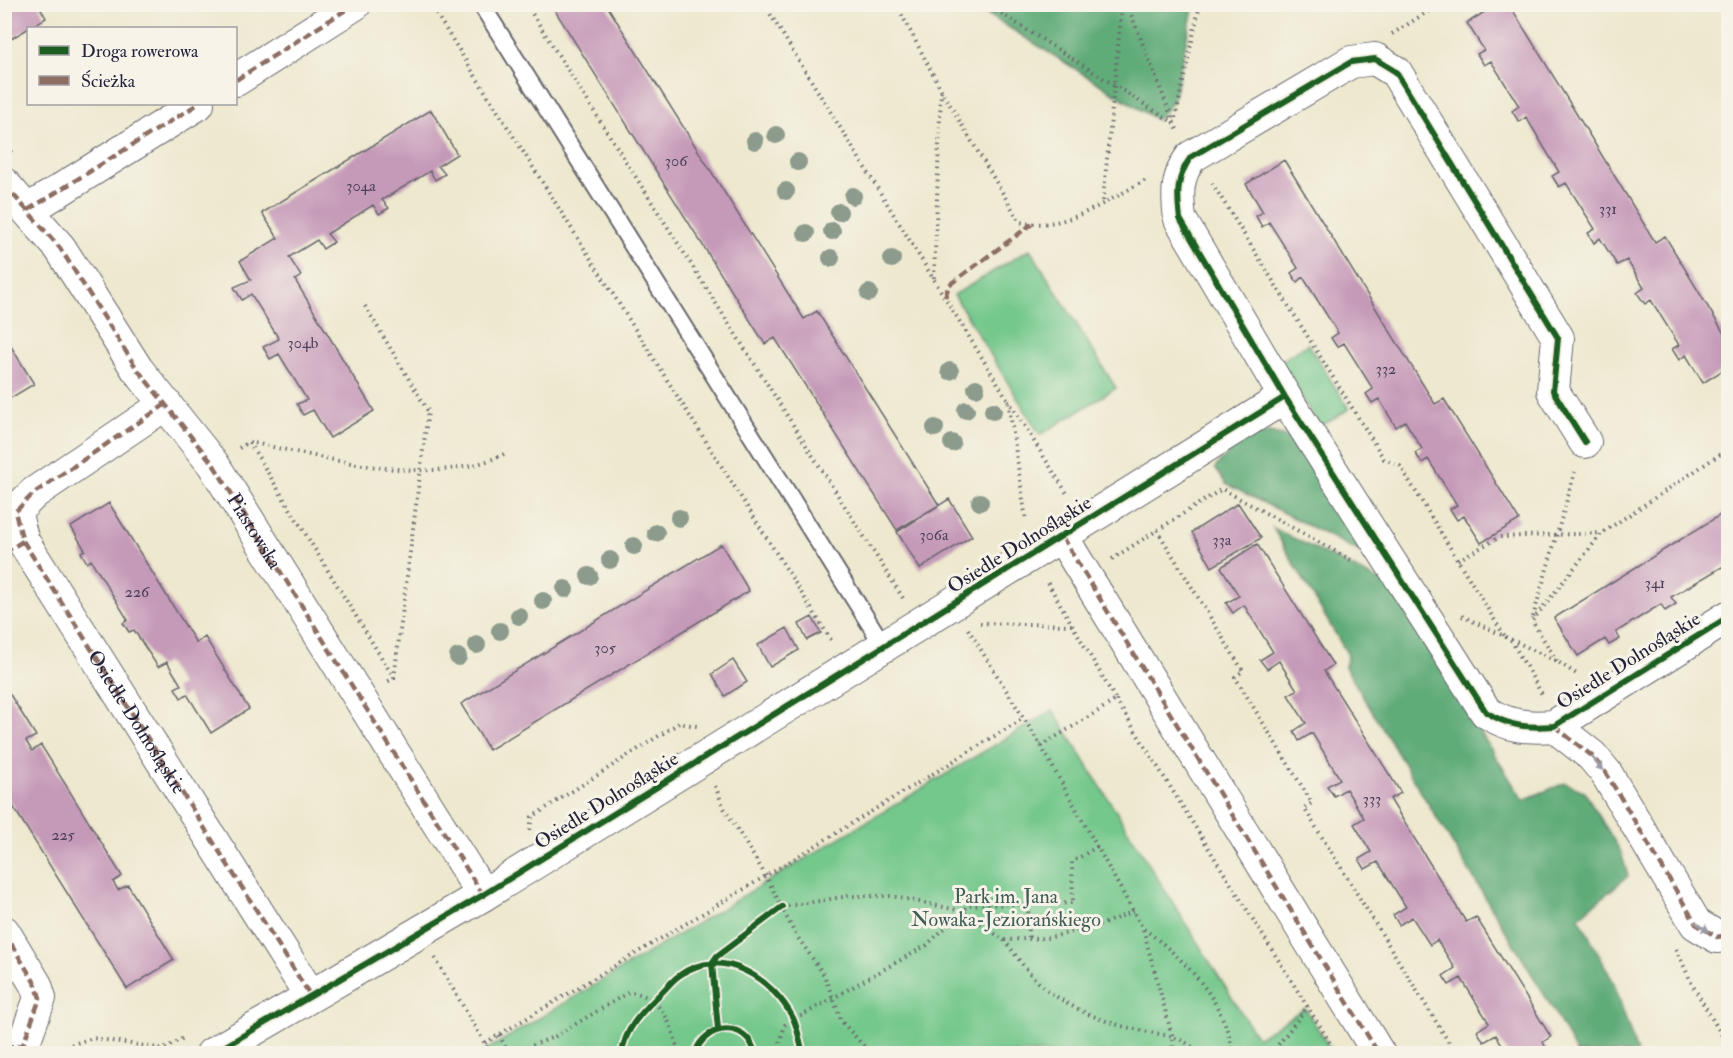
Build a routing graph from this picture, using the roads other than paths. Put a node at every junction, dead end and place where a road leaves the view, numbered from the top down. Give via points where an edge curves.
1 (355, 4) edge
2 (481, 4) edge
3 (237, 79) edge
4 (196, 105) edge
5 (4, 184) edge
6 (28, 210) junction
7 (1286, 397) junction
8 (166, 404) junction
9 (1585, 442) road end
10 (1062, 537) junction
11 (14, 547) edge
12 (1728, 617) edge
13 (876, 636) junction
14 (1554, 726) junction
15 (483, 895) junction
16 (4, 932) edge
17 (1728, 935) edge
18 (310, 995) junction
19 (203, 1042) edge
20 (29, 1049) edge
21 (1379, 1053) edge

1 - 3 street
2 - 13 lane
4 - 6 street
5 - 6 street, Piastowska
6 - 8 street, Piastowska via 60,248 137,369
7 - 9 street via 1180,219 1176,194 1183,168 1191,157 1351,62 1375,59 1396,72 1558,338 1553,391
7 - 10 street, Osiedle Dolnośląskie
7 - 14 street, Osiedle Dolnośląskie via 1486,712 1522,728
8 - 11 street, Osiedle Dolnośląskie via 34,493 15,512
8 - 15 street, Piastowska via 213,464
10 - 13 street, Osiedle Dolnośląskie
10 - 21 street
11 - 18 street, Osiedle Dolnośląskie
12 - 14 street, Osiedle Dolnośląskie
13 - 15 street, Osiedle Dolnośląskie
14 -> 17 street, Osiedle Dolnośląskie via 1592,756 1606,773 1695,924 1717,937
15 - 18 street, Osiedle Dolnośląskie
16 - 20 street via 40,998
18 - 19 street, Osiedle Dolnośląskie

